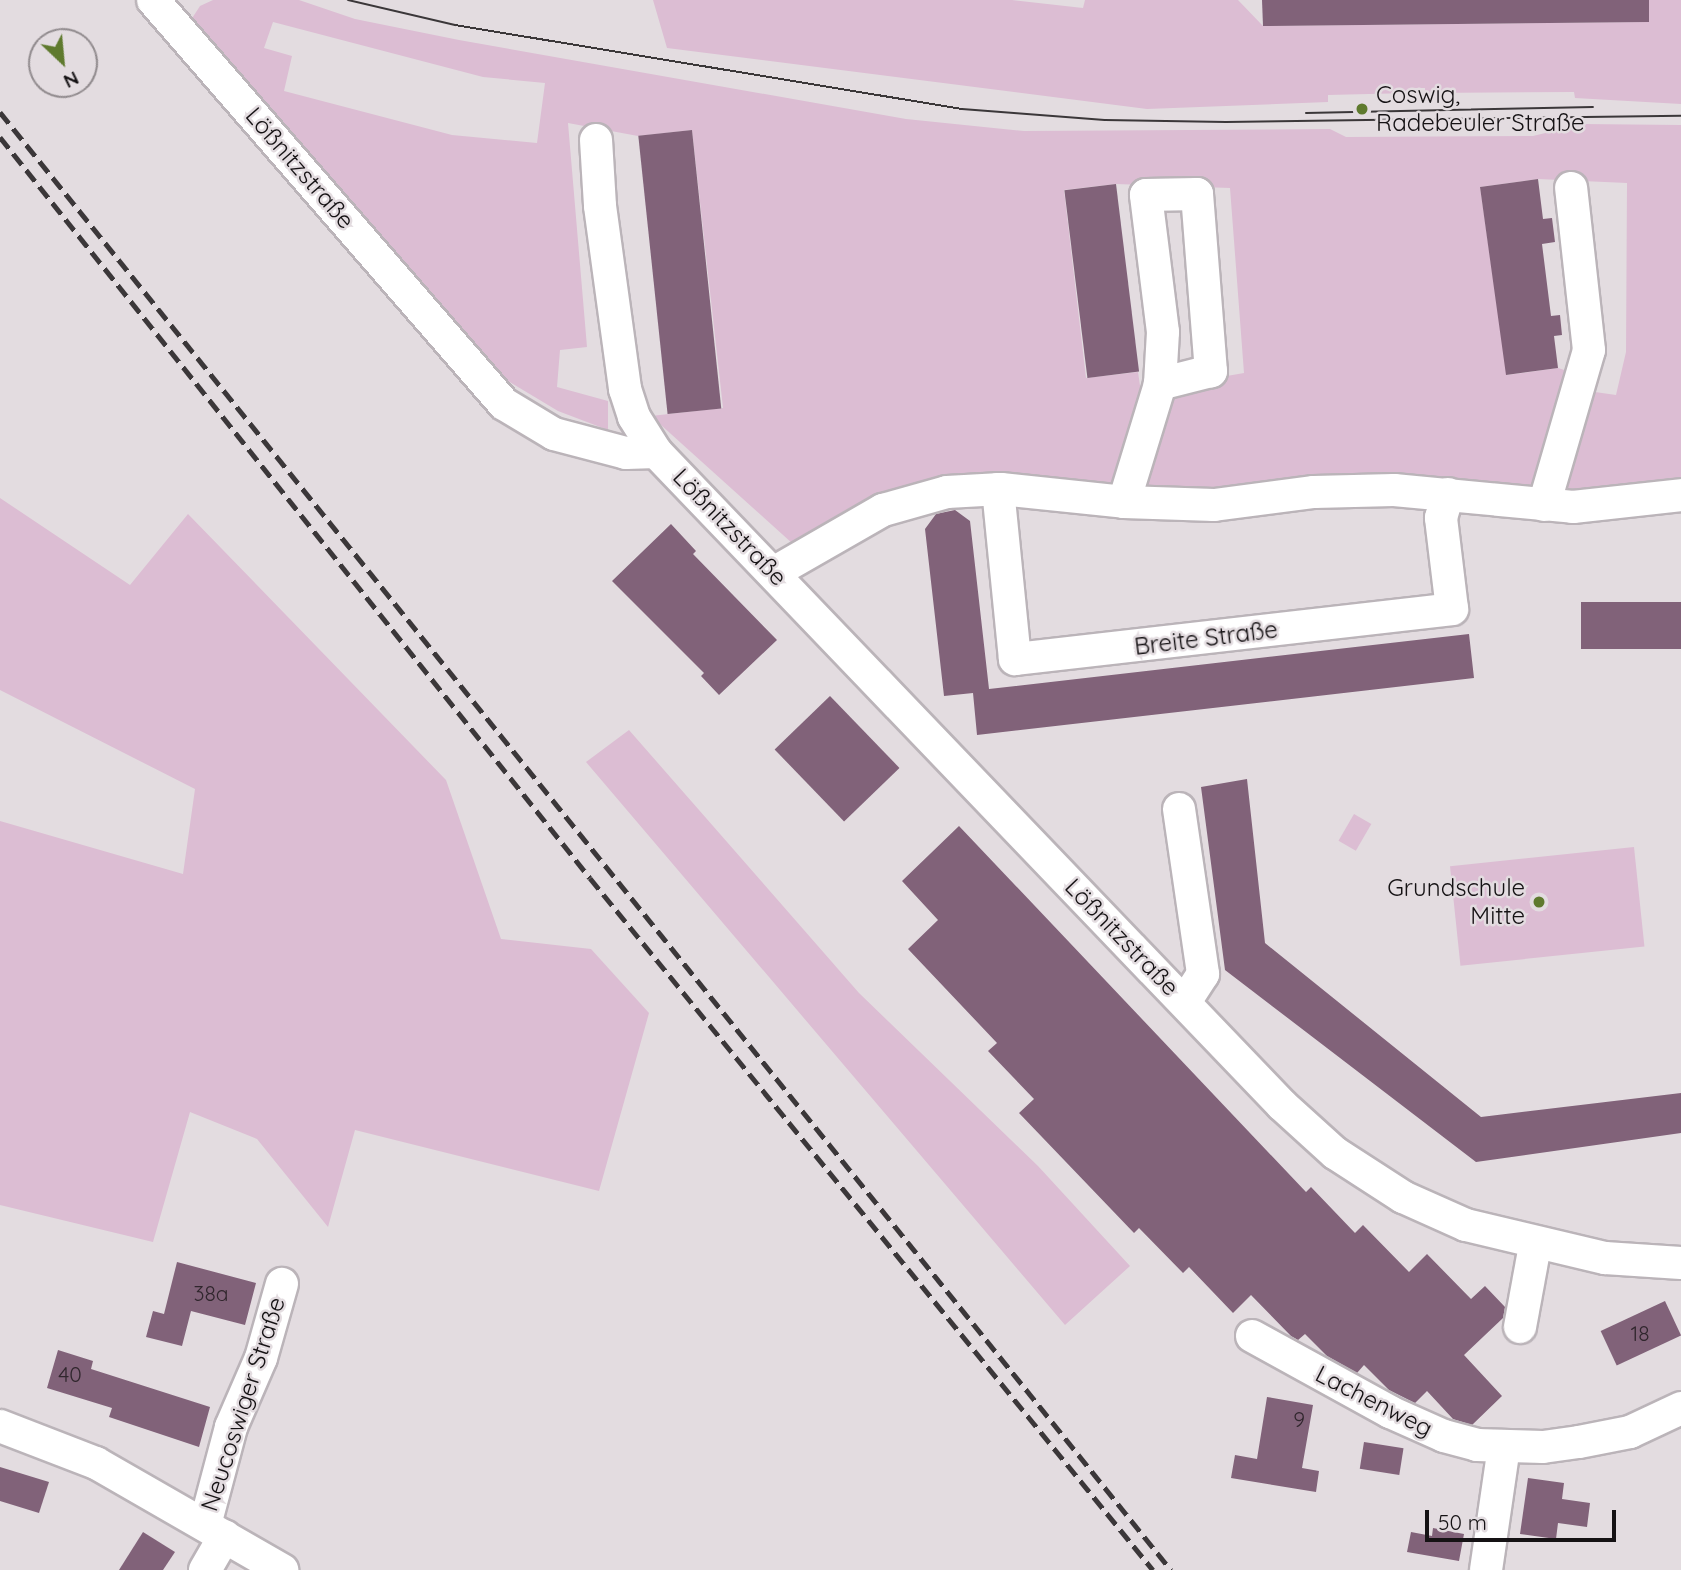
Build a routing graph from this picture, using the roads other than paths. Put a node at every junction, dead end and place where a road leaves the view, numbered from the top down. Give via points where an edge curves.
1 (153, 0) edge
2 (596, 141) dead end
3 (1571, 188) dead end
4 (1160, 384) junction
5 (656, 452) junction
6 (998, 489) junction
7 (1448, 494) junction
8 (1681, 495) edge
9 (1124, 502) junction
10 (1544, 505) junction
11 (775, 572) junction
12 (1179, 809) dead end
13 (1185, 1002) junction
14 (1535, 1245) junction
15 (1681, 1263) edge
16 (282, 1284) dead end
17 (1520, 1328) dead end
18 (1252, 1336) dead end
19 (1681, 1408) edge
20 (0, 1426) edge
21 (1504, 1446) junction
22 (215, 1530) junction
23 (205, 1570) edge
24 (282, 1570) edge
25 (1486, 1570) edge

1 - 5 street, Lößnitzstraße via 504,404 554,434 626,453
2 - 5 street, Lößnitzstraße via 600,206 625,389 634,417
3 - 10 street via 1589,350
4 - 4 street via 1163,332 1146,195 1197,194 1211,371
4 - 9 street
5 - 11 street, Lößnitzstraße
6 - 7 street, Breite Straße via 1015,659 1452,609 1441,518
6 - 9 street
6 - 11 street via 947,492 883,510
7 - 9 street via 1394,490 1314,492 1214,505
7 - 10 street
8 - 10 street via 1573,507
11 - 13 street, Lößnitzstraße
12 - 13 street via 1203,974
13 - 14 street, Lößnitzstraße via 1335,1153 1403,1198 1466,1225
14 - 15 street, Lößnitzstraße via 1605,1258
14 - 17 street
16 - 22 street, Neucoswiger Straße via 261,1358 231,1427
18 - 21 street, Lachenweg via 1359,1396 1444,1436
19 - 21 street, Lachenweg via 1629,1432 1543,1447
20 - 22 street, Neucoswiger Straße via 96,1463
21 - 25 street
22 - 23 street
22 - 24 street, Neucoswiger Straße

